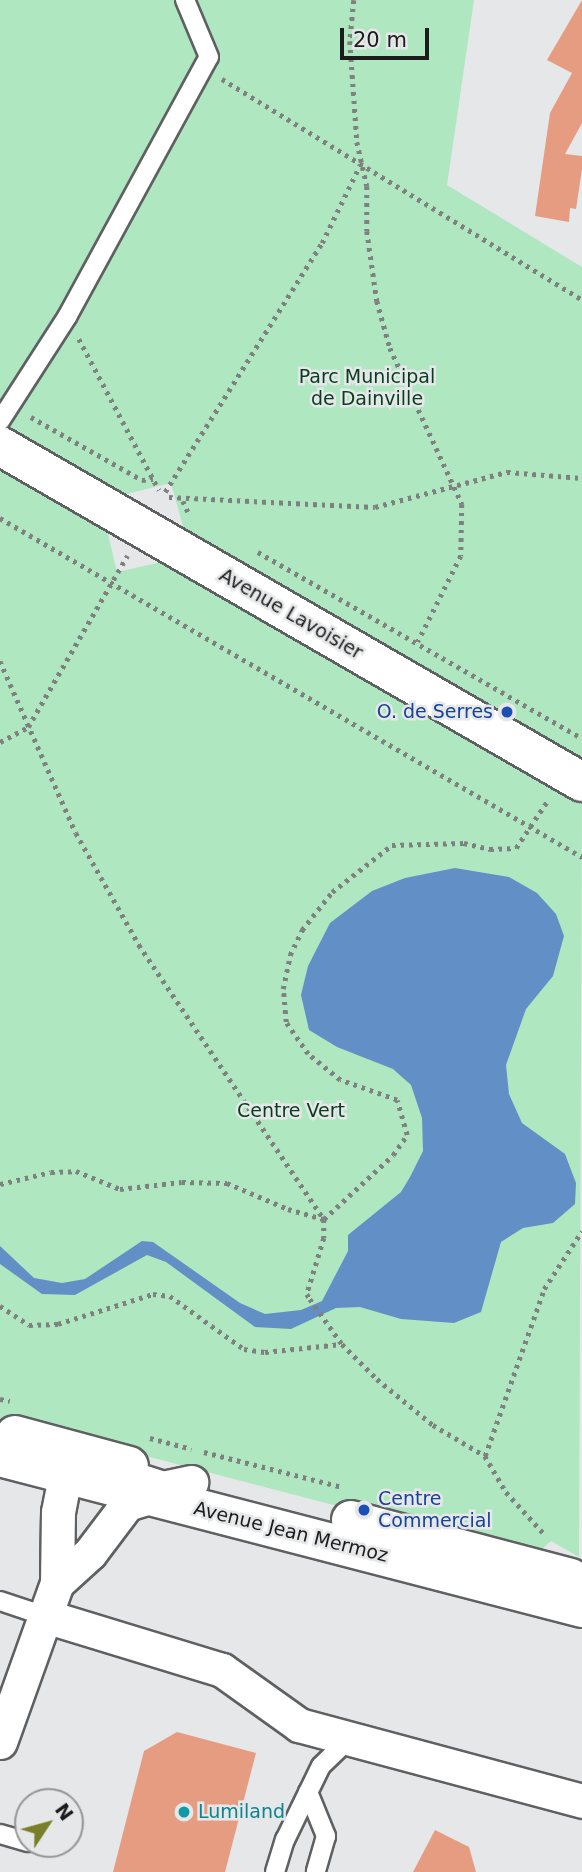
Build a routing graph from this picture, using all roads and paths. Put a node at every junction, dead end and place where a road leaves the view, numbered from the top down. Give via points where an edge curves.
1 (185, 0) edge
2 (354, 0) edge
3 (203, 68) junction
4 (360, 164) junction
5 (582, 300) edge
6 (67, 317) junction
7 (10, 405) junction
8 (0, 421) edge
9 (0, 446) edge
10 (582, 478) edge
11 (153, 479) junction
12 (456, 488) junction
13 (164, 493) junction
14 (184, 500) junction
15 (0, 518) edge
16 (200, 521) dead end
17 (245, 545) dead end
18 (111, 582) junction
19 (418, 642) junction
20 (0, 661) edge
21 (29, 727) junction
22 (582, 738) edge
23 (0, 743) edge
24 (582, 782) edge
25 (534, 826) junction
26 (582, 857) edge
27 (0, 1184) edge
28 (324, 1219) junction
29 (582, 1231) edge
30 (0, 1306) edge
31 (342, 1344) junction
32 (0, 1399) edge
33 (12, 1418) edge
34 (136, 1434) dead end
35 (485, 1456) junction
36 (0, 1457) edge
37 (65, 1477) junction
38 (191, 1482) junction
39 (352, 1489) dead end
40 (150, 1497) junction
41 (549, 1543) dead end
42 (582, 1581) edge
43 (57, 1583) junction
44 (0, 1601) edge
45 (582, 1608) edge
46 (45, 1616) junction
47 (347, 1741) junction
48 (0, 1742) edge
49 (308, 1792) junction
50 (582, 1801) edge
51 (275, 1872) edge
52 (316, 1872) edge

1 - 3 lane via 209,57
2 - 4 path via 351,41
3 - 4 path
3 - 6 lane
4 - 5 path
4 - 12 path via 367,186 367,231 377,301 387,336 421,420
4 - 13 path via 322,243
6 - 7 lane
6 - 11 path
7 - 8 lane
7 - 11 path via 142,480
9 - 24 main road, Avenue Lavoisier
10 - 12 path via 507,472
11 - 13 path
12 - 14 path via 375,507
12 - 19 path via 462,504 461,556
13 - 14 path
14 - 16 path via 189,515
15 - 18 path
17 - 19 path
18 - 21 path
18 - 25 path
19 - 22 path
20 - 21 path
21 - 23 path
21 - 28 path via 76,833 139,945
25 - 26 path via 564,850
25 - 28 path via 516,848 490,849 464,842 393,845 332,892 302,929 290,955 283,989 286,1022 308,1054 340,1080 397,1100 407,1135 393,1155
27 - 28 path via 76,1171 120,1189 182,1182 228,1184
28 - 31 path via 324,1238 307,1294
29 - 35 path via 544,1289
30 - 31 path via 29,1325 58,1324 153,1294 170,1296 244,1349 265,1352
31 - 35 path via 433,1425
32 - 33 path
33 - 38 main road, Avenue Jean Mermoz
34 - 39 path
35 - 41 path via 506,1492
36 - 37 main road, Avenue Jean Mermoz
37 - 38 street via 74,1466 163,1488
37 - 40 main road, Avenue Jean Mermoz
37 - 43 street via 58,1512
38 - 42 main road, Avenue Jean Mermoz
40 - 43 street via 127,1504 90,1553
40 - 45 main road, Avenue Jean Mermoz
43 - 46 street
44 - 46 lane
46 - 47 street via 222,1671 299,1725
46 - 48 street
47 - 49 lane via 321,1766
47 - 50 street
49 - 51 lane
49 - 52 lane via 326,1836

